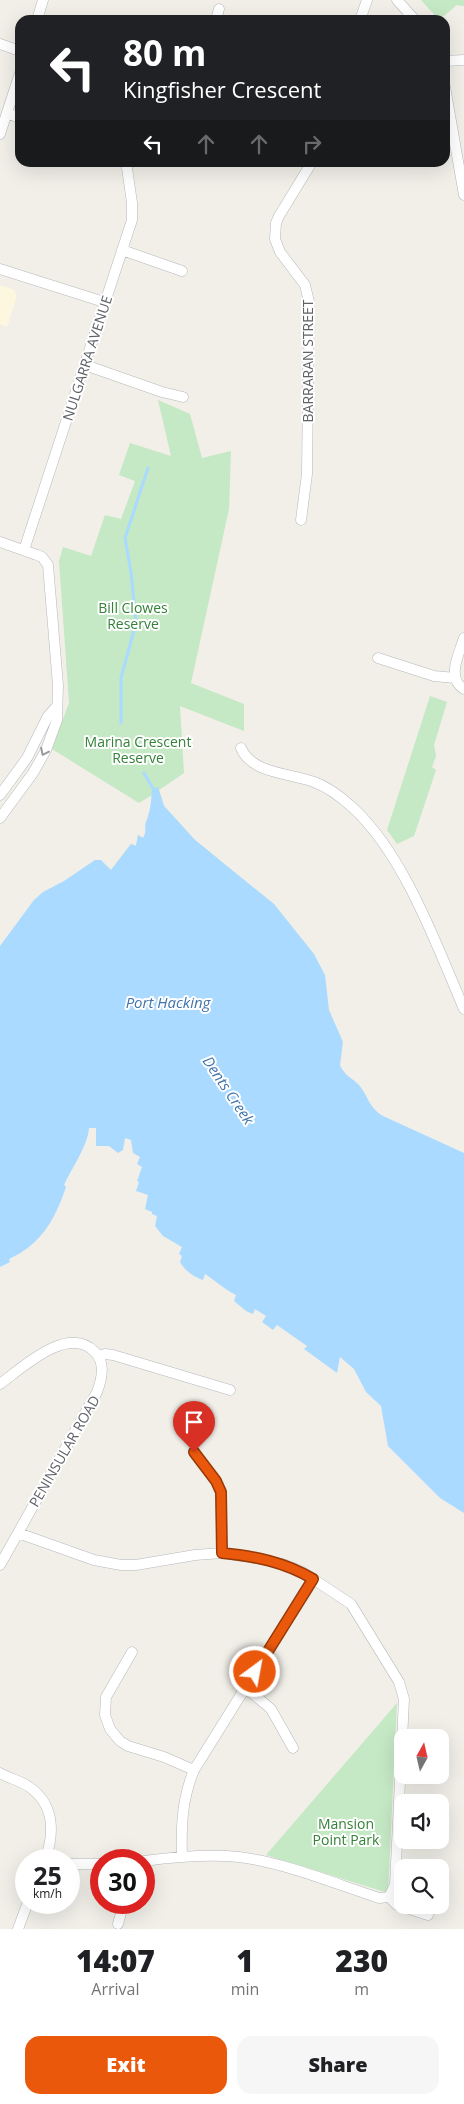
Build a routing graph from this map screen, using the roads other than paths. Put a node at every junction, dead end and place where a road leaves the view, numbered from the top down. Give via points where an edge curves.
1 (44, 0) edge
2 (367, 0) edge
3 (397, 0) edge
4 (219, 9) dead end
5 (39, 15) edge
6 (217, 15) edge
7 (362, 15) edge
8 (410, 15) edge
9 (0, 44) edge
10 (15, 49) edge
11 (464, 60) edge
12 (450, 61) edge
13 (15, 89) edge
14 (7, 114) junction
15 (450, 115) edge
16 (15, 116) edge
17 (0, 134) edge
18 (127, 167) edge
19 (309, 167) edge
20 (464, 195) edge
21 (122, 250) junction
22 (0, 269) edge
23 (182, 271) dead end
24 (104, 302) junction
25 (85, 365) junction
26 (183, 397) dead end
27 (301, 520) dead end
28 (0, 542) edge
29 (24, 550) junction
30 (464, 638) edge
31 (378, 658) dead end
32 (455, 678) junction
33 (464, 689) edge
34 (56, 706) junction
35 (241, 748) dead end
36 (0, 794) edge
37 (0, 818) edge
38 (464, 1009) edge
39 (98, 1356) junction
40 (0, 1384) edge
41 (230, 1390) dead end
42 (194, 1452) dead end
43 (18, 1533) junction
44 (222, 1553) junction
45 (0, 1565) edge
46 (313, 1579) junction
47 (132, 1652) dead end
48 (246, 1688) junction
49 (293, 1748) dead end
50 (194, 1770) junction
51 (0, 1773) edge
52 (47, 1849) edge
53 (182, 1857) junction
54 (155, 1860) edge
55 (389, 1897) junction
56 (24, 1914) edge
57 (121, 1914) edge
58 (428, 1915) dead end
59 (118, 1924) dead end
60 (18, 1929) edge

1 - 5 street
2 - 7 street
3 - 8 street
4 - 6 street
9 - 10 street
11 - 12 street
13 - 14 street
14 - 16 street
14 - 17 street
15 - 20 street
18 - 21 street, NULGARRA AVENUE via 132,216
19 - 27 street, BARRARAN STREET via 279,216 275,231 276,246 304,286 309,302 307,474
21 - 23 street
21 - 24 street, NULGARRA AVENUE
22 - 24 street
24 - 25 street, NULGARRA AVENUE
25 - 26 street
25 - 29 street, NULGARRA AVENUE
28 - 29 street
29 - 34 street via 42,557 48,565 58,685
30 - 32 street
31 - 32 street via 434,676
32 - 33 street
34 - 36 street via 27,758
34 -> 37 street via 57,720 46,750
35 - 38 street via 245,757 257,766 315,782 340,796 368,824 397,864
39 - 40 street via 83,1345 58,1346
39 - 41 street via 113,1354
39 - 43 street, PENINSULAR ROAD via 102,1376 98,1392
42 - 44 street via 221,1492
43 - 44 street via 94,1560 121,1565
43 - 45 street, PENINSULAR ROAD
44 - 46 street via 286,1565
46 - 48 street
46 - 55 street via 351,1604 404,1694 395,1885
47 - 50 street via 106,1697 105,1715 110,1729 128,1746
48 - 49 street via 268,1705
48 - 50 street
50 - 53 street via 182,1810
51 - 52 street via 32,1789 45,1804 52,1826
53 - 54 street
53 - 55 street via 251,1859 379,1898
55 - 58 street via 397,1906
56 - 60 street
57 - 59 street

